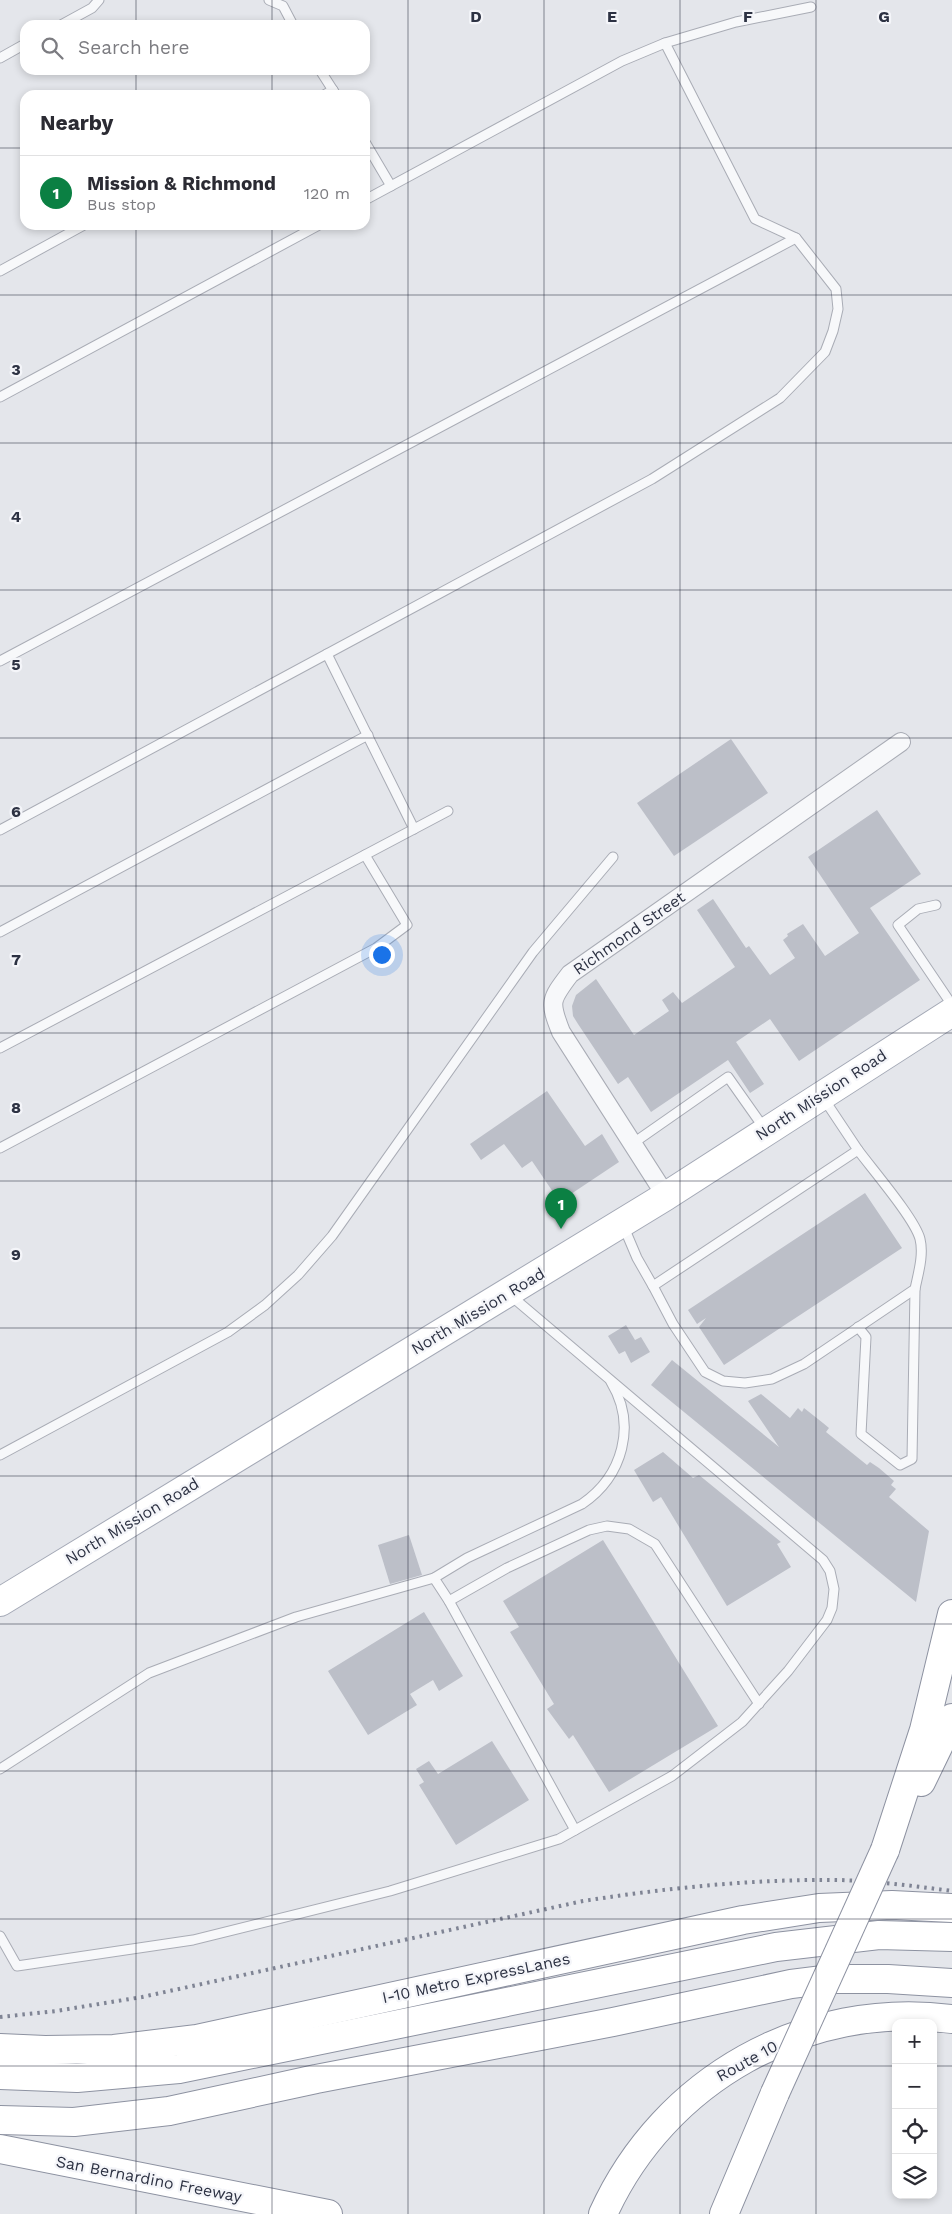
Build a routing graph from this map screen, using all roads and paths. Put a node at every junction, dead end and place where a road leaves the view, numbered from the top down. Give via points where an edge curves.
1 (99, 0) edge
2 (269, 0) edge
3 (811, 7) dead end
4 (70, 20) edge
5 (291, 20) edge
6 (665, 43) junction
7 (20, 47) edge
8 (0, 58) edge
9 (323, 75) edge
10 (334, 90) edge
11 (370, 150) edge
12 (391, 186) junction
13 (370, 197) edge
14 (75, 230) edge
15 (310, 230) edge
16 (796, 238) junction
17 (0, 271) edge
18 (0, 397) edge
19 (327, 654) junction
20 (0, 661) edge
21 (368, 735) junction
22 (901, 742) dead end
23 (448, 811) dead end
24 (414, 829) junction
25 (0, 830) edge
26 (365, 855) junction
27 (613, 857) dead end
28 (936, 905) dead end
29 (0, 932) edge
30 (952, 1005) edge
31 (952, 1012) edge
32 (0, 1048) edge
33 (821, 1095) junction
34 (766, 1131) junction
35 (632, 1144) junction
36 (0, 1148) edge
37 (858, 1150) junction
38 (666, 1196) junction
39 (622, 1223) junction
40 (653, 1286) junction
41 (915, 1289) junction
42 (508, 1293) junction
43 (858, 1327) junction
44 (609, 1378) junction
45 (0, 1455) edge
46 (434, 1578) junction
47 (449, 1601) junction
48 (0, 1602) edge
49 (952, 1614) edge
50 (759, 1704) junction
51 (952, 1718) edge
52 (931, 1740) junction
53 (0, 1769) edge
54 (575, 1830) junction
55 (952, 1908) edge
56 (0, 1936) edge
57 (952, 1937) edge
58 (952, 1983) edge
59 (952, 2019) edge
60 (0, 2048) edge
61 (0, 2075) edge
62 (0, 2120) edge
63 (0, 2150) edge
64 (736, 2183) junction
65 (604, 2213) edge
66 (328, 2214) edge
67 (718, 2214) edge
68 (724, 2214) edge

1 - 4 lane via 92,8
2 - 5 lane via 283,6
3 - 6 lane via 736,22
6 - 12 lane via 622,61
6 - 16 lane via 755,218
7 - 8 lane
9 - 10 lane
11 - 12 lane
12 - 13 lane
14 - 17 lane
15 - 18 lane
16 - 19 lane via 836,289 838,308 825,352 780,398 652,479
16 - 20 lane
19 - 21 lane
19 - 25 lane
21 - 24 lane
21 - 29 lane
22 - 35 street, Richmond Street via 570,974 555,993 552,1009 561,1032
23 - 24 lane
24 - 26 lane
26 - 32 lane
26 - 36 lane via 407,925 376,948
27 - 45 lane via 534,952 332,1236 298,1275 228,1332
28 - 30 lane via 918,909 898,925
31 - 33 main road, North Mission Road
33 - 34 main road, North Mission Road
33 - 37 lane
34 - 35 lane via 728,1077
34 - 38 main road, North Mission Road
35 - 38 street, Richmond Street
37 - 40 lane
37 - 41 lane via 920,1238
38 - 39 main road, North Mission Road
39 - 40 lane
39 - 42 main road, North Mission Road
40 - 43 lane via 673,1324 705,1372 723,1381 745,1383 772,1379 804,1364
41 - 43 lane
41 - 43 lane via 912,1459 900,1465 861,1434 866,1337
42 - 44 lane
42 - 48 main road, North Mission Road
44 - 46 lane via 622,1406 624,1436 618,1461 605,1484 582,1504 467,1558
44 - 50 lane via 819,1555 830,1571 834,1596 827,1620
46 - 47 lane
46 - 53 lane via 296,1617 149,1673
47 - 50 lane via 507,1568 589,1530 606,1526 629,1529 655,1544
47 - 54 lane
49 - 52 main road
50 - 54 lane via 742,1722 672,1776
51 - 52 main road
52 - 64 main road, bridge
54 - 56 lane via 559,1838 390,1891 193,1940 17,1966
55 - 60 main road, I-10 Metro ExpressLanes via 892,1904 819,1908 743,1920 197,2039 114,2049
57 - 61 main road, I-10 Metro ExpressLanes via 879,1935 776,1947 179,2069 77,2078
58 - 62 main road via 831,1979 791,1984 169,2111 74,2122
59 - 65 main road, Route 10 via 910,2015 864,2018 820,2028 775,2044 741,2061 698,2090 663,2122 625,2171
63 - 66 main road, San Bernardino Freeway
64 - 67 main road
64 - 68 main road

